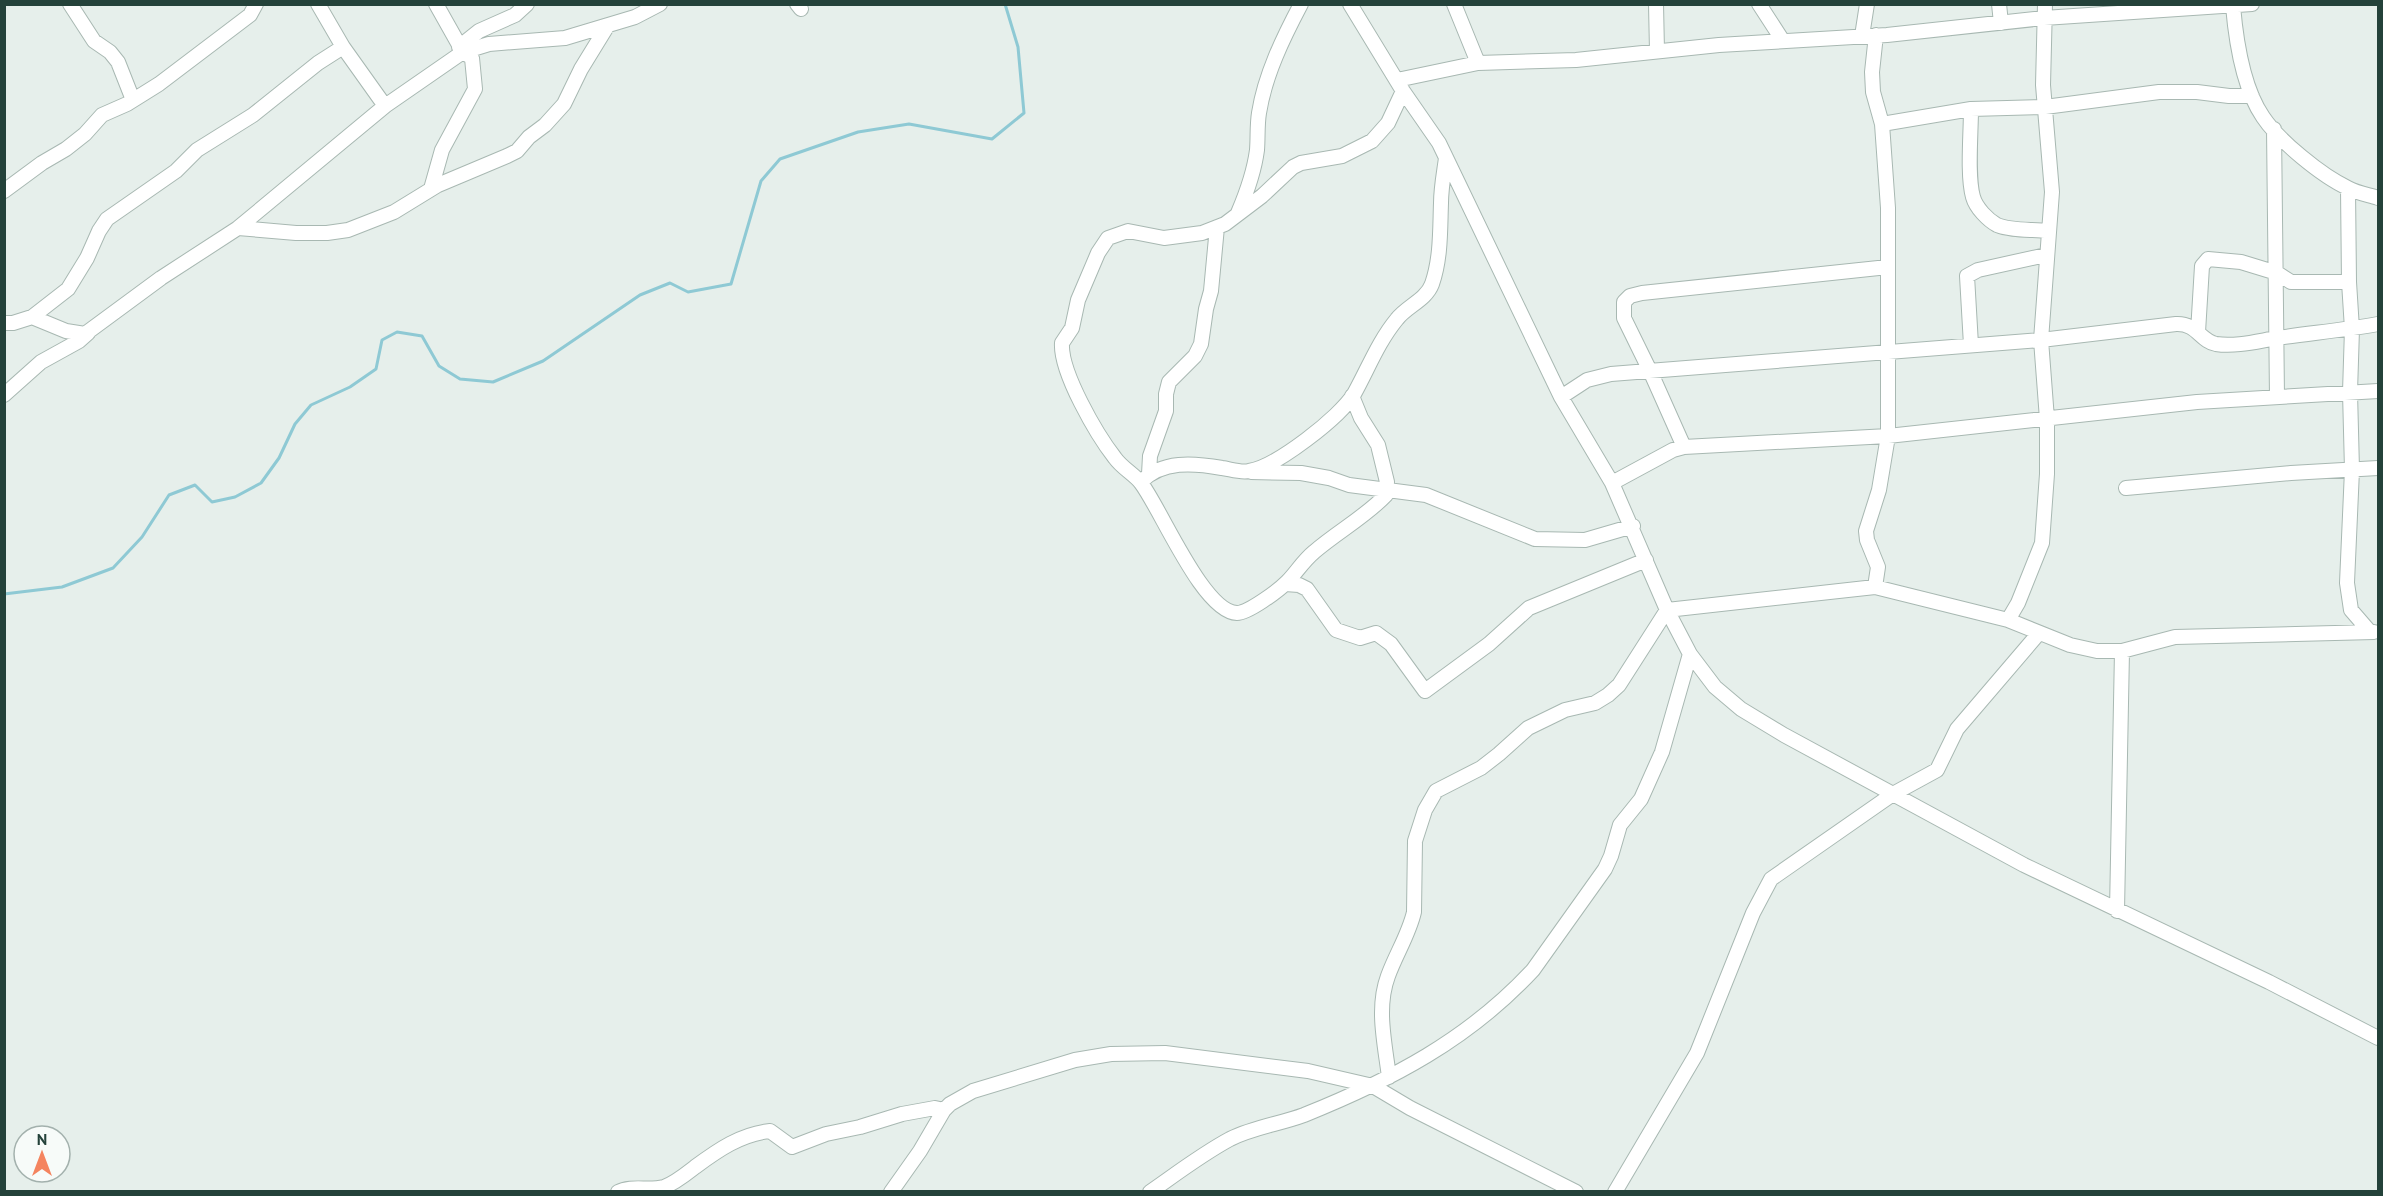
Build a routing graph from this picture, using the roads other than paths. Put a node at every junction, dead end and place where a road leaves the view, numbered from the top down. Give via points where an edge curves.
1 (70, 4) edge
2 (256, 4) edge
3 (318, 4) edge
4 (436, 4) edge
5 (527, 4) edge
6 (660, 4) edge
7 (1301, 4) edge
8 (1350, 4) edge
9 (1454, 4) edge
10 (1656, 4) edge
11 (1759, 4) edge
12 (1867, 4) edge
13 (1999, 4) edge
14 (2252, 4) edge
15 (2233, 6) junction
16 (2044, 11) edge
17 (2001, 23) junction
18 (608, 25) junction
19 (1876, 35) junction
20 (1862, 36) junction
21 (1783, 41) junction
22 (343, 47) junction
23 (461, 49) junction
24 (1656, 51) junction
25 (1478, 63) junction
26 (1400, 86) junction
27 (2252, 96) junction
28 (133, 100) junction
29 (385, 106) junction
30 (2044, 108) junction
31 (1971, 109) junction
32 (1882, 124) junction
33 (2274, 129) junction
34 (1446, 158) junction
35 (431, 189) junction
36 (2348, 189) junction
37 (4, 191) edge
38 (2379, 198) edge
39 (1236, 217) junction
40 (1217, 227) junction
41 (238, 228) junction
42 (2048, 231) junction
43 (2046, 255) junction
44 (1888, 267) junction
45 (2277, 273) junction
46 (2349, 282) junction
47 (32, 317) junction
48 (4, 323) edge
49 (2379, 324) edge
50 (2352, 329) junction
51 (2198, 332) junction
52 (88, 333) junction
53 (2275, 339) junction
54 (2041, 340) junction
55 (1971, 345) junction
56 (1888, 351) junction
57 (1651, 373) junction
58 (2379, 391) edge
59 (2350, 392) junction
60 (4, 395) edge
61 (1352, 396) junction
62 (1561, 397) junction
63 (2277, 397) junction
64 (2047, 419) junction
65 (1888, 436) junction
66 (1684, 447) junction
67 (2379, 468) edge
68 (2352, 470) junction
69 (1249, 471) junction
70 (1145, 478) junction
71 (1612, 483) junction
72 (2126, 488) dead end
73 (1388, 490) junction
74 (1633, 526) junction
75 (1646, 560) junction
76 (1285, 584) junction
77 (1875, 587) junction
78 (1667, 610) junction
79 (2008, 621) junction
80 (2374, 632) edge
81 (2039, 633) junction
82 (2122, 651) junction
83 (1690, 654) junction
84 (1893, 794) junction
85 (2117, 910) junction
86 (2379, 1038) edge
87 (1389, 1077) junction
88 (1373, 1086) junction
89 (944, 1110) junction
90 (618, 1191) edge
91 (891, 1191) edge
92 (1150, 1191) edge
93 (1576, 1191) edge
94 (1615, 1191) edge

1 - 28 street via 94,41 118,62
2 - 28 street via 250,15
3 - 22 street
4 - 23 street
5 - 23 street via 515,15 479,32
6 - 18 street
7 - 39 street via 1265,86 1254,170
8 - 26 street
9 - 25 street
10 - 24 street
11 - 21 street
12 - 20 street
13 - 17 street
14 - 15 street
15 - 16 street
15 - 27 street via 2236,40
16 - 17 street
16 - 30 street
17 - 19 street
18 - 23 street via 565,38
18 - 35 street via 564,104 517,151
19 - 20 street
19 - 32 street via 1873,92
20 - 21 street
21 - 24 street
22 - 29 street
22 - 47 street via 107,219 68,289
23 - 29 street
23 - 35 street via 472,58 475,89 442,150
24 - 25 street via 1576,60
25 - 26 street
26 - 34 street
26 - 39 street via 1388,123 1372,141 1342,156 1293,167
27 - 30 street via 2159,92
27 - 33 street
28 - 37 street via 102,115 85,134
29 - 41 street
30 - 31 street
30 - 42 street via 2052,192
31 - 32 street
31 - 42 street via 1970,159 1973,197 1978,207 2000,226
32 - 44 street via 1888,181
33 - 36 street via 2299,154
33 - 45 street
34 - 61 street via 1438,254 1431,284 1422,298 1392,325
34 - 62 street
35 - 41 street via 394,212 348,230 296,233
36 - 38 street
36 - 46 street
39 - 40 street
40 - 70 street via 1201,344 1169,382 1166,411
40 - 70 street via 1164,238 1128,231 1108,238 1078,300 1072,328 1062,343 1076,393 1089,418 1114,457
41 - 52 street via 161,278
42 - 43 street
43 - 54 street
43 - 55 street via 1967,276
44 - 56 street
44 - 57 street via 1630,296 1624,302 1624,318
45 - 46 street via 2291,282
45 - 51 street via 2241,262 2205,261
45 - 53 street
46 - 50 street
47 - 48 street
47 - 52 street via 66,331
49 - 50 street
50 - 53 street
50 - 59 street
51 - 53 street via 2217,344
51 - 54 street via 2185,324 2176,324
52 - 60 street via 41,362
53 - 63 street
54 - 55 street
54 - 64 street
55 - 56 street
56 - 57 street
56 - 65 street
57 - 62 street via 1597,377
57 - 66 street
58 - 59 street
59 - 63 street
59 - 68 street
61 - 69 street via 1335,416 1299,445
61 - 73 street via 1360,418 1378,445
62 - 71 street
63 - 64 street
64 - 65 street
64 - 79 street via 2042,543
65 - 66 street
65 - 77 street via 1879,490 1865,536 1878,567
66 - 71 street
67 - 68 street
68 - 72 street
68 - 80 street via 2348,600 2351,610
69 - 70 street via 1191,463
69 - 73 street via 1301,473
70 - 76 street via 1179,551 1226,610 1247,611
71 - 74 street
73 - 74 street via 1426,495 1535,539 1585,540
73 - 76 street via 1378,503 1314,552
74 - 75 street
75 - 76 street via 1529,608 1489,644 1425,691 1391,644 1376,633 1360,638 1336,630 1307,589
75 - 78 street
77 - 78 street
77 - 79 street
78 - 83 street
78 - 87 street via 1619,685 1608,695 1528,728 1481,768 1443,786 1432,796 1415,841 1414,912 1383,996
79 - 81 street
80 - 82 street via 2175,637
81 - 82 street via 2097,651
81 - 84 street via 1957,729 1937,770
82 - 85 street
83 - 84 street via 1715,687 1741,709
83 - 87 street via 1662,752 1641,799 1620,825 1605,869 1540,961 1519,985 1457,1038
84 - 85 street
84 - 94 street via 1765,886 1697,1053
85 - 86 street
87 - 88 street
88 - 89 street via 1308,1071 1211,1058 1165,1053 1111,1054 1054,1065 973,1091
88 - 92 street via 1229,1140
88 - 93 street
89 - 90 street via 902,1114 792,1147 770,1131 756,1132 738,1138 663,1187
89 - 91 street

